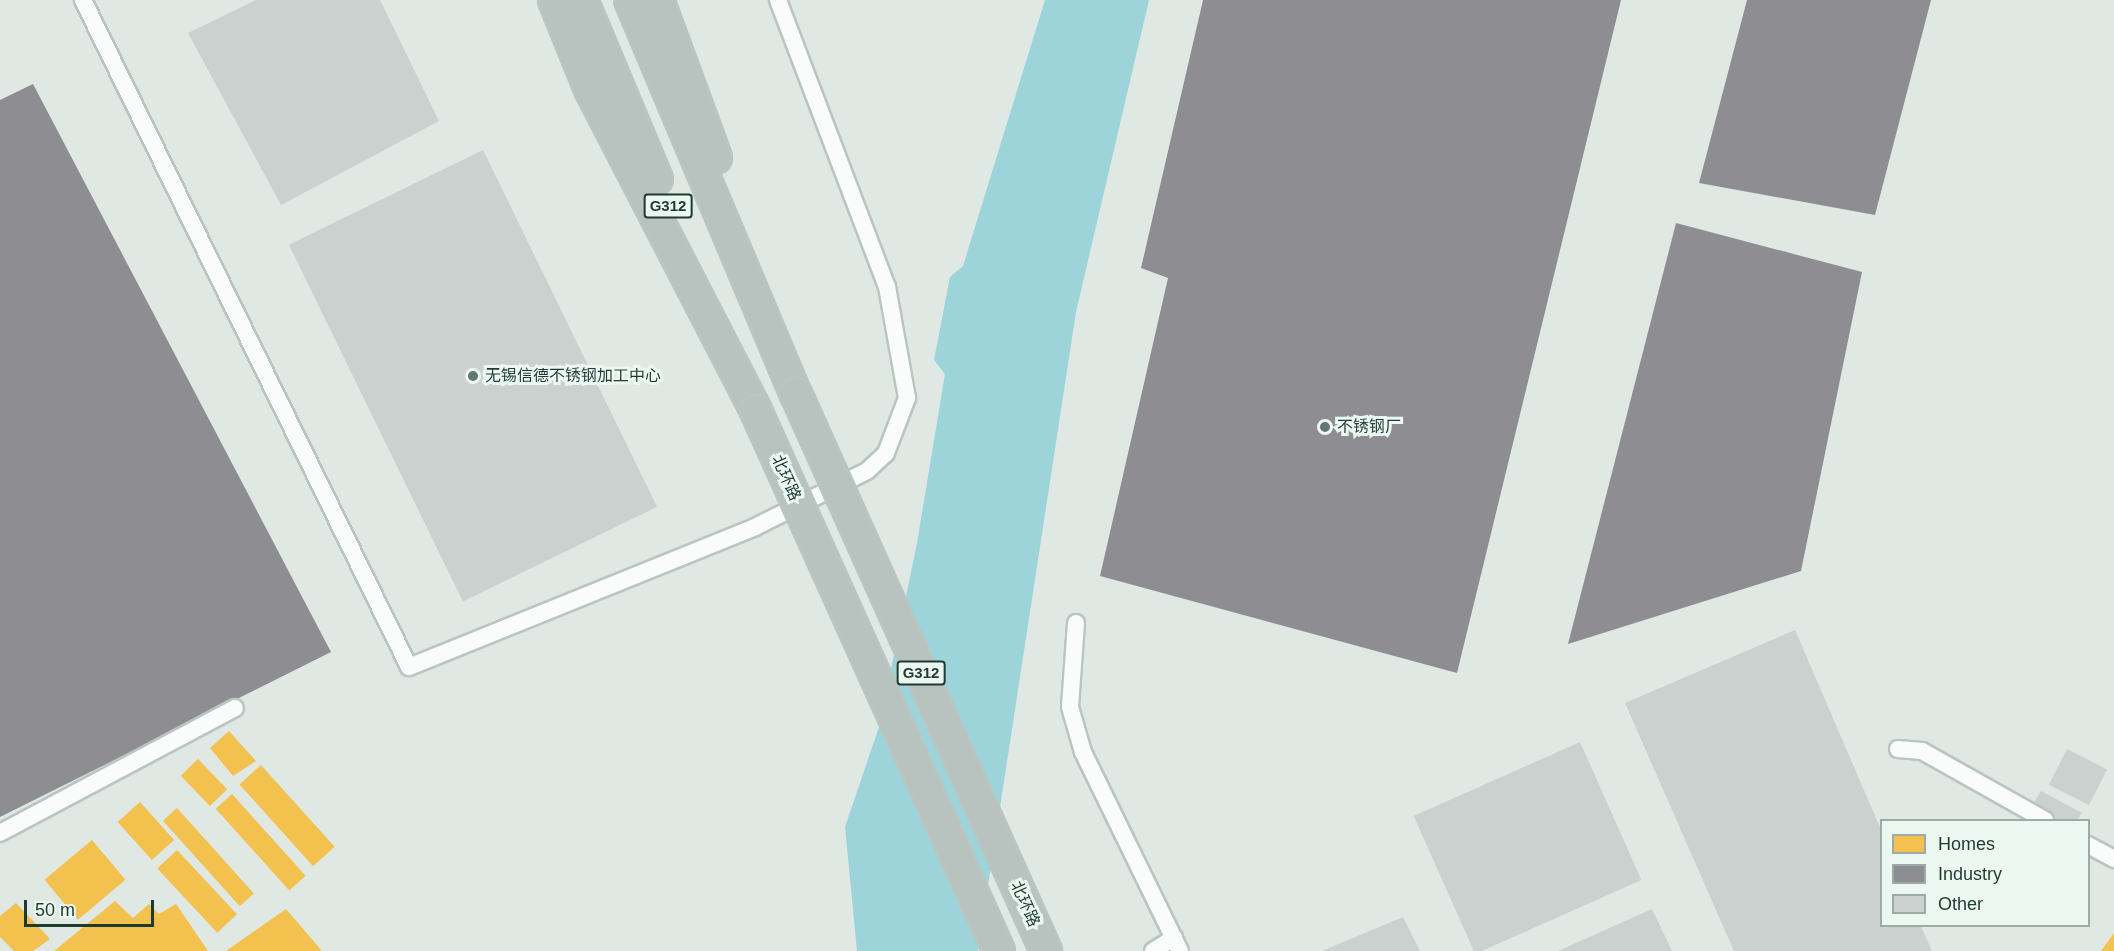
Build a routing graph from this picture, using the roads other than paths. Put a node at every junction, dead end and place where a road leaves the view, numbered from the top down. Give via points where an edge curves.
1 (83, 0) edge
2 (554, 0) edge
3 (582, 0) edge
4 (630, 0) edge
5 (658, 0) edge
6 (778, 0) edge
7 (796, 394) junction
8 (756, 411) junction
9 (1076, 623) dead end
10 (235, 708) dead end
11 (1898, 749) dead end
12 (2043, 819) edge
13 (0, 832) edge
14 (2090, 846) edge
15 (2114, 859) edge
16 (1177, 944) edge
17 (999, 951) edge
18 (1046, 951) edge
19 (1153, 951) edge

1 - 6 street via 410,667 755,528 867,471 886,453 907,398 887,287
2 - 8 highway via 590,89
3 - 8 highway, 北环路 / G312
4 - 7 highway, 北环路 / G312
5 - 7 highway
7 - 18 highway, 北环路 / G312, bridge
8 - 17 highway, 北环路 / G312, bridge
9 - 16 street via 1070,707 1083,752
10 - 13 street
11 - 12 street via 1922,751
14 - 15 street
16 - 19 street

